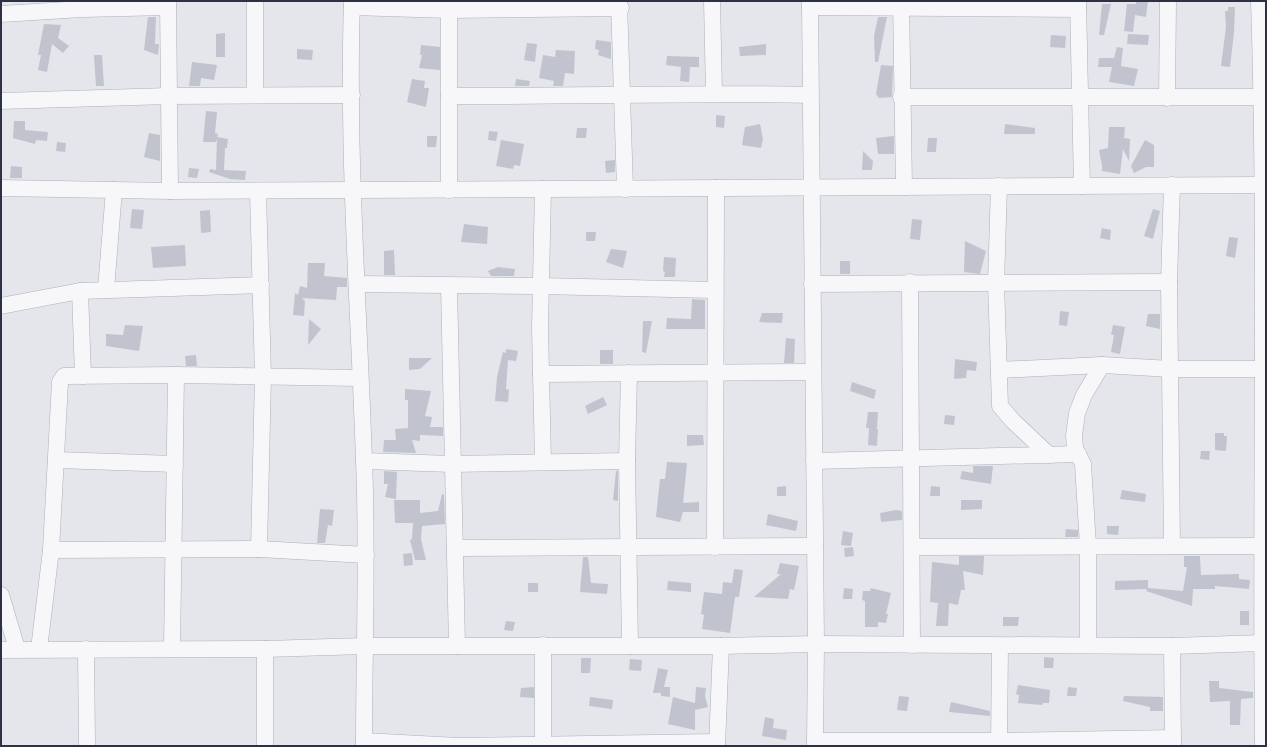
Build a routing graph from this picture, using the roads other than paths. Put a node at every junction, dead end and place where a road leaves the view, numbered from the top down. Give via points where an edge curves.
1 (255, 1) edge
2 (712, 1) edge
3 (1168, 1) edge
4 (1259, 1) edge
5 (168, 4) edge
6 (352, 4) edge
7 (810, 4) edge
8 (901, 4) edge
9 (82, 5) edge
10 (449, 5) edge
11 (539, 5) edge
12 (620, 5) edge
13 (990, 5) edge
14 (1078, 5) edge
15 (1, 14) edge
16 (1264, 81) edge
17 (714, 93) junction
18 (255, 95) junction
19 (352, 95) junction
20 (810, 95) junction
21 (169, 96) junction
22 (449, 96) junction
23 (623, 96) junction
24 (901, 97) junction
25 (1262, 97) junction
26 (1081, 98) junction
27 (1167, 98) junction
28 (1, 100) edge
29 (1264, 167) edge
30 (1172, 185) junction
31 (1262, 185) junction
32 (999, 186) junction
33 (1082, 186) junction
34 (811, 187) junction
35 (904, 187) junction
36 (1, 188) edge
37 (716, 188) junction
38 (543, 189) junction
39 (625, 189) junction
40 (114, 190) junction
41 (352, 190) junction
42 (449, 190) junction
43 (170, 191) junction
44 (258, 191) junction
45 (1265, 262) edge
46 (910, 282) junction
47 (1169, 282) junction
48 (996, 283) junction
49 (357, 284) junction
50 (812, 284) junction
51 (261, 285) junction
52 (449, 286) junction
53 (540, 286) junction
54 (106, 289) junction
55 (715, 290) junction
56 (80, 291) junction
57 (1, 306) edge
58 (1102, 366) junction
59 (1171, 369) junction
60 (1262, 369) junction
61 (999, 370) junction
62 (813, 372) junction
63 (629, 373) junction
64 (716, 373) junction
65 (541, 374) junction
66 (176, 375) junction
67 (83, 376) junction
68 (263, 376) junction
69 (360, 378) junction
70 (1078, 454) junction
71 (1049, 455) junction
72 (911, 458) junction
73 (56, 460) junction
74 (364, 461) junction
75 (627, 461) junction
76 (814, 461) junction
77 (543, 462) junction
78 (175, 464) junction
79 (452, 464) junction
80 (1264, 527) edge
81 (629, 546) junction
82 (815, 546) junction
83 (1088, 546) junction
84 (1172, 546) junction
85 (1263, 546) junction
86 (715, 547) junction
87 (912, 547) junction
88 (455, 548) junction
89 (175, 549) junction
90 (259, 549) junction
91 (51, 550) junction
92 (366, 555) junction
93 (1, 595) edge
94 (1264, 617) edge
95 (1263, 643) junction
96 (816, 644) junction
97 (543, 645) junction
98 (912, 645) junction
99 (1088, 645) junction
100 (364, 646) junction
101 (457, 646) junction
102 (630, 646) junction
103 (722, 646) junction
104 (1000, 646) junction
105 (1172, 646) junction
106 (17, 649) junction
107 (39, 649) junction
108 (86, 649) junction
109 (172, 649) junction
110 (265, 649) junction
111 (1, 650) edge
112 (1264, 711) edge
113 (1173, 742) edge
114 (815, 743) edge
115 (911, 743) edge
116 (999, 743) edge
117 (364, 744) edge
118 (717, 744) edge
119 (87, 746) edge
120 (265, 746) edge
121 (458, 746) edge
122 (543, 746) edge
123 (1263, 746) edge

1 - 18 street
2 - 17 street
3 - 27 street
4 - 16 street
5 - 9 street
5 - 21 street
6 - 10 street
6 - 19 street
7 - 8 street
7 - 20 street
8 - 13 street
8 - 24 street
9 - 15 street
10 - 11 street
10 - 22 street
11 - 12 street
12 - 23 street
13 - 14 street
14 - 26 street
16 - 25 street
17 - 20 street
17 - 23 street
18 - 19 street
18 - 21 street
19 - 41 street
20 - 34 street
21 - 28 street
21 - 43 street
22 - 23 street
22 - 42 street
23 - 39 street
24 - 26 street
24 - 35 street
25 - 27 street
25 - 29 street
26 - 27 street
26 - 33 street
29 - 31 street
30 - 31 street
30 - 33 street
30 - 47 street
31 - 45 street
32 - 33 street
32 - 35 street
32 - 48 street
34 - 35 street
34 - 37 street
34 - 50 street
36 - 40 street
37 - 39 street
37 - 55 street
38 - 39 street
38 - 42 street
38 - 53 street
40 - 43 street
40 - 54 street
41 - 42 street
41 - 44 street
41 - 49 street
43 - 44 street
44 - 51 street
45 - 60 street
46 - 48 street
46 - 50 street
46 - 72 street
47 - 48 street
47 - 59 street
48 - 61 street
49 - 52 street
49 - 69 street
50 - 62 street
51 - 54 street
51 - 68 street
52 - 53 street
52 - 79 street
53 - 55 street
53 - 65 street
54 - 56 street
55 - 64 street
56 - 57 street
56 - 67 street
58 - 59 street
58 - 61 street
58 - 70 street via 1087,388 1077,412 1073,443
59 - 60 street
59 - 84 street
60 - 80 street
61 - 71 street via 1001,408
62 - 64 street
62 - 76 street
63 - 64 street
63 - 65 street
63 - 75 street
64 - 86 street
65 - 77 street
66 - 67 street
66 - 68 street
66 - 78 street
67 - 73 street via 64,376 60,382
68 - 69 street
68 - 90 street
69 - 74 street
70 - 71 street
70 - 83 street via 1083,464
71 - 72 street
72 - 76 street
72 - 87 street
73 - 78 street
73 - 91 street
74 - 79 street
74 - 92 street
75 - 77 street
75 - 81 street
76 - 82 street
77 - 79 street
78 - 89 street
79 - 88 street
80 - 85 street
81 - 86 street
81 - 88 street
81 - 102 street
82 - 86 street
82 - 96 street
83 - 84 street
83 - 87 street
83 - 99 street
84 - 85 street
85 - 94 street
87 - 98 street
88 - 101 street
89 - 90 street
89 - 91 street
89 - 109 street
90 - 92 street
91 - 107 street
92 - 100 street
93 - 106 street
94 - 95 street
95 - 105 street
95 - 112 street
96 - 98 street
96 - 103 street
96 - 114 street
97 - 101 street
97 - 102 street
97 - 122 street
98 - 104 street
99 - 104 street
99 - 105 street
100 - 101 street
100 - 110 street
100 - 117 street
102 - 103 street
103 - 118 street
104 - 116 street
105 - 113 street
106 - 107 street
106 - 111 street
107 - 108 street
108 - 109 street
108 - 119 street
109 - 110 street
110 - 120 street
112 - 123 street
113 - 116 street
114 - 115 street
115 - 116 street
117 - 121 street
118 - 122 street
121 - 122 street

